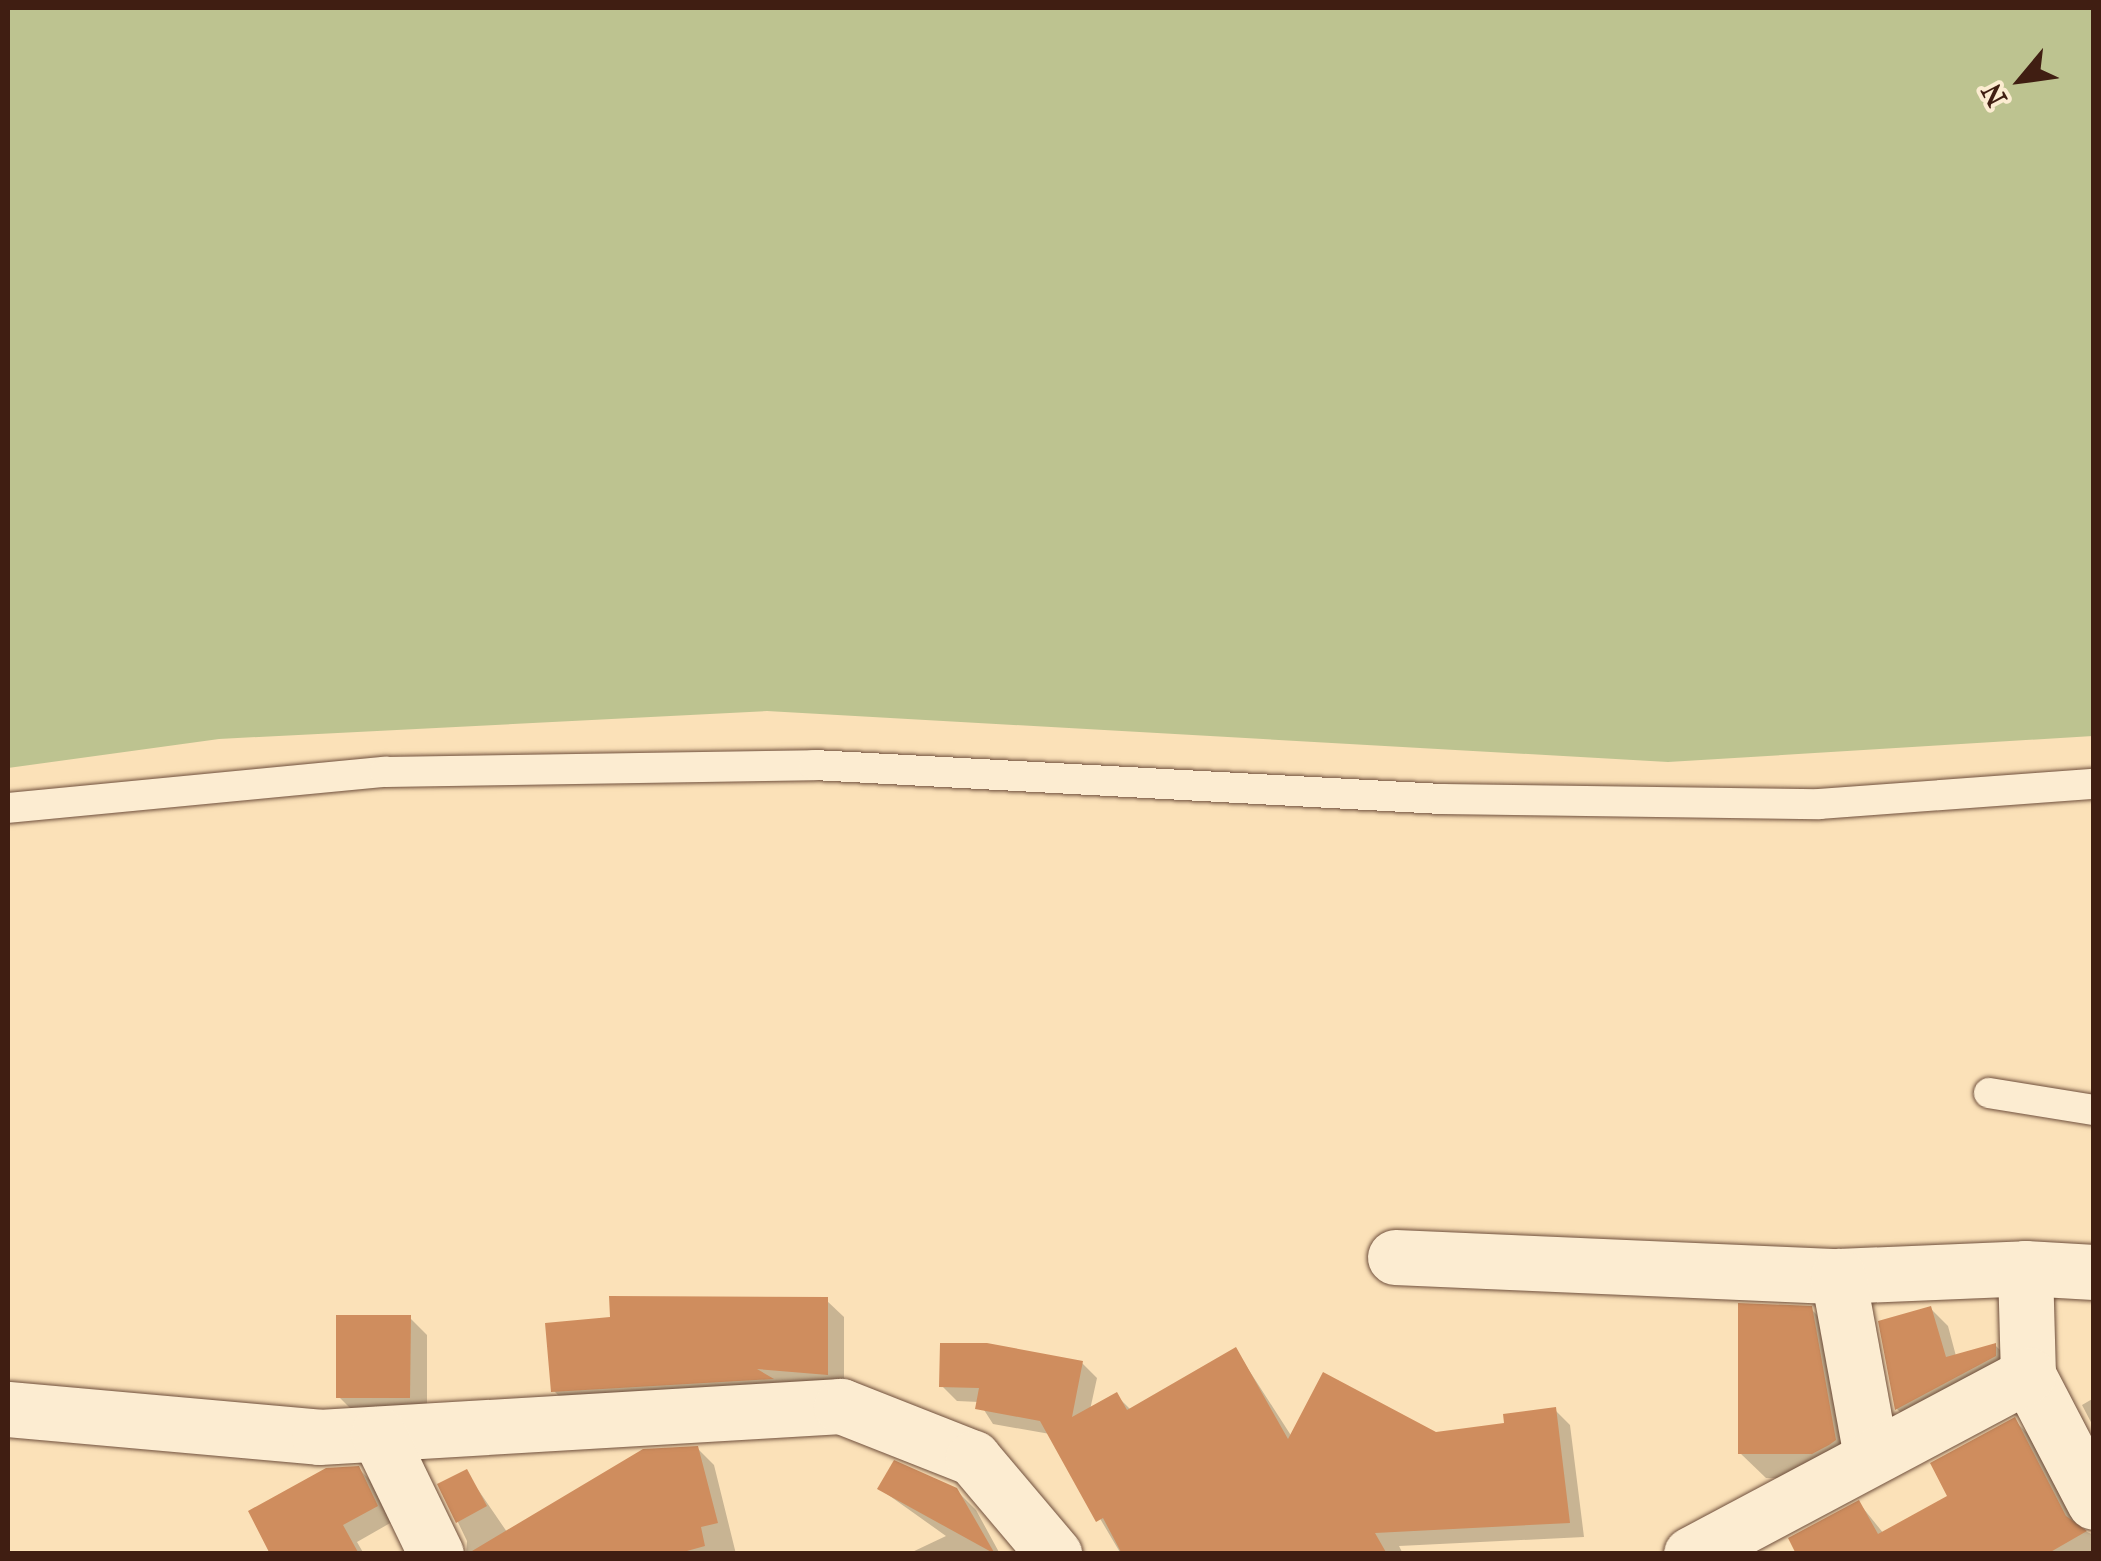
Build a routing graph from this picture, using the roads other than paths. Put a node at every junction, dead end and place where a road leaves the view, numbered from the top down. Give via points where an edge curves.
1 (2094, 784) edge
2 (8, 808) edge
3 (1988, 1093) dead end
4 (2094, 1110) edge
5 (1395, 1257) dead end
6 (2025, 1268) junction
7 (2094, 1272) edge
8 (1838, 1276) junction
9 (2028, 1375) junction
10 (8, 1409) edge
11 (378, 1434) junction
12 (1871, 1455) junction
13 (2094, 1502) edge
14 (436, 1554) edge
15 (1054, 1554) edge
16 (1691, 1554) edge

1 - 2 lane via 1819,804 1442,799 814,765 385,772
3 - 4 lane
5 - 8 street
6 - 7 street
6 - 8 street
6 - 9 street
8 - 12 street
9 - 12 street
9 - 13 street
10 - 11 street via 319,1437
11 - 14 street
11 - 15 street via 841,1406 973,1458
12 - 16 street

